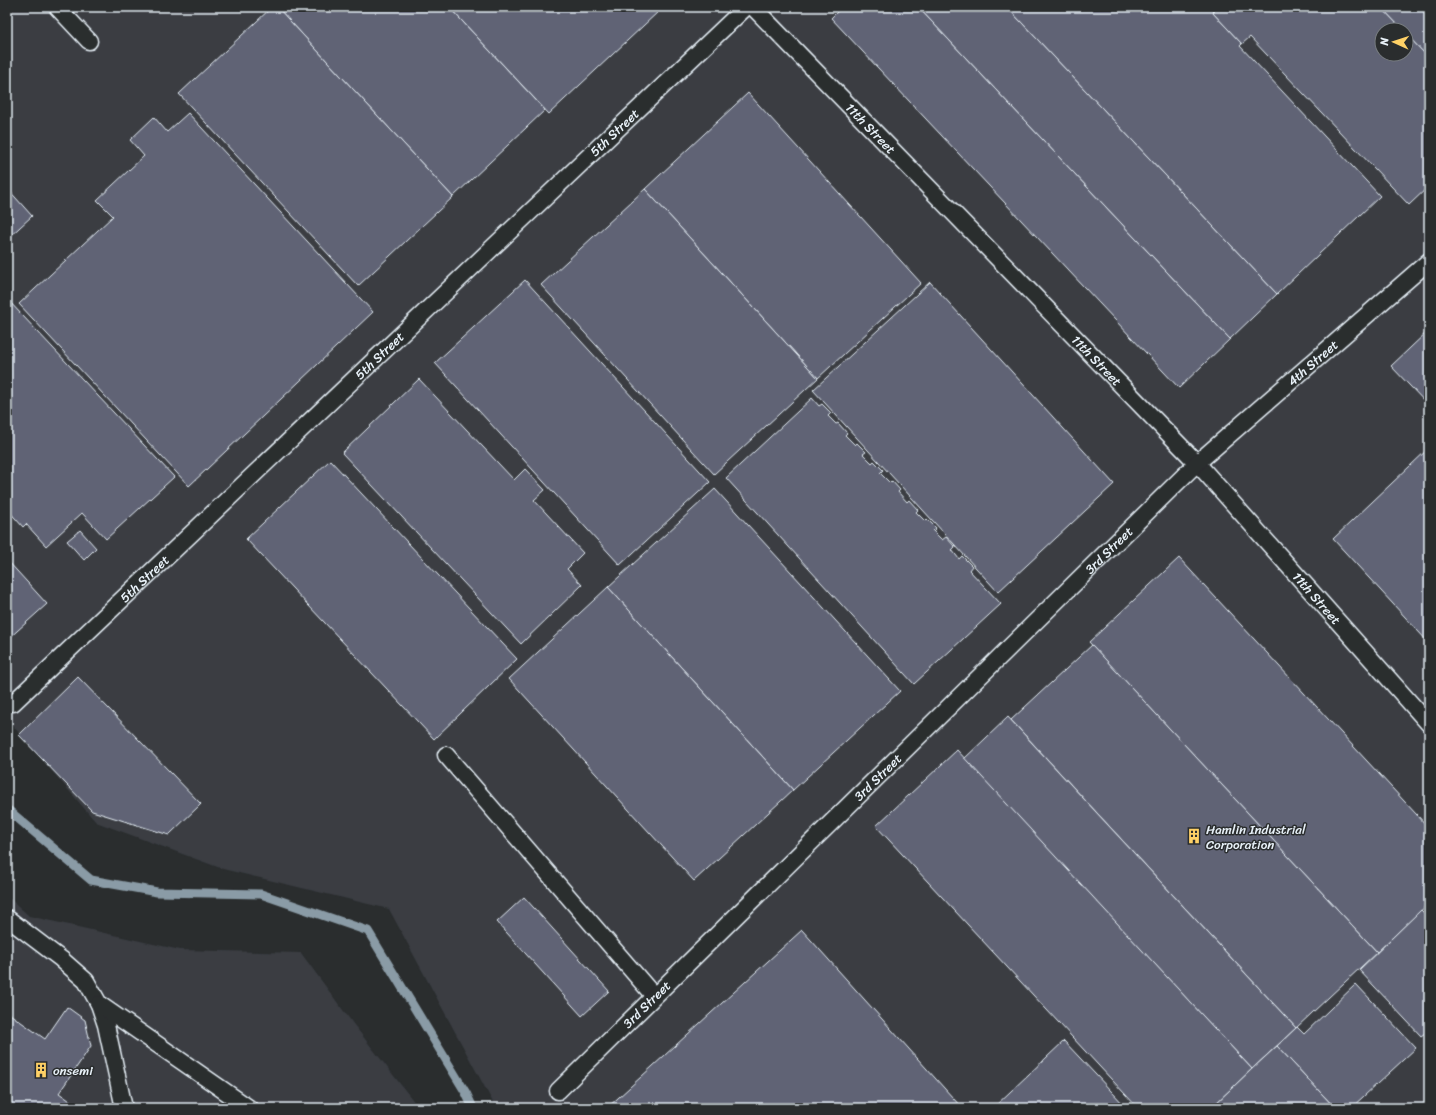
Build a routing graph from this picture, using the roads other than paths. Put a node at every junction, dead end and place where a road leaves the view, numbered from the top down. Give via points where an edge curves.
1 (57, 7) edge
2 (746, 7) edge
3 (752, 7) edge
4 (89, 41) dead end
5 (1429, 261) edge
6 (1197, 463) junction
7 (13, 703) dead end
8 (1429, 724) edge
9 (446, 755) dead end
10 (7, 918) edge
11 (654, 996) junction
12 (99, 1004) junction
13 (558, 1091) dead end
14 (124, 1108) edge
15 (249, 1108) edge

1 - 4 lane
2 - 7 lane, 5th Street
3 - 6 lane, 11th Street
5 - 6 lane, 4th Street
6 - 8 lane, 11th Street
6 - 11 lane, 3rd Street
9 - 11 lane
10 - 12 lane via 86,981
11 - 13 lane, 3rd Street
12 - 14 lane
12 - 15 lane

